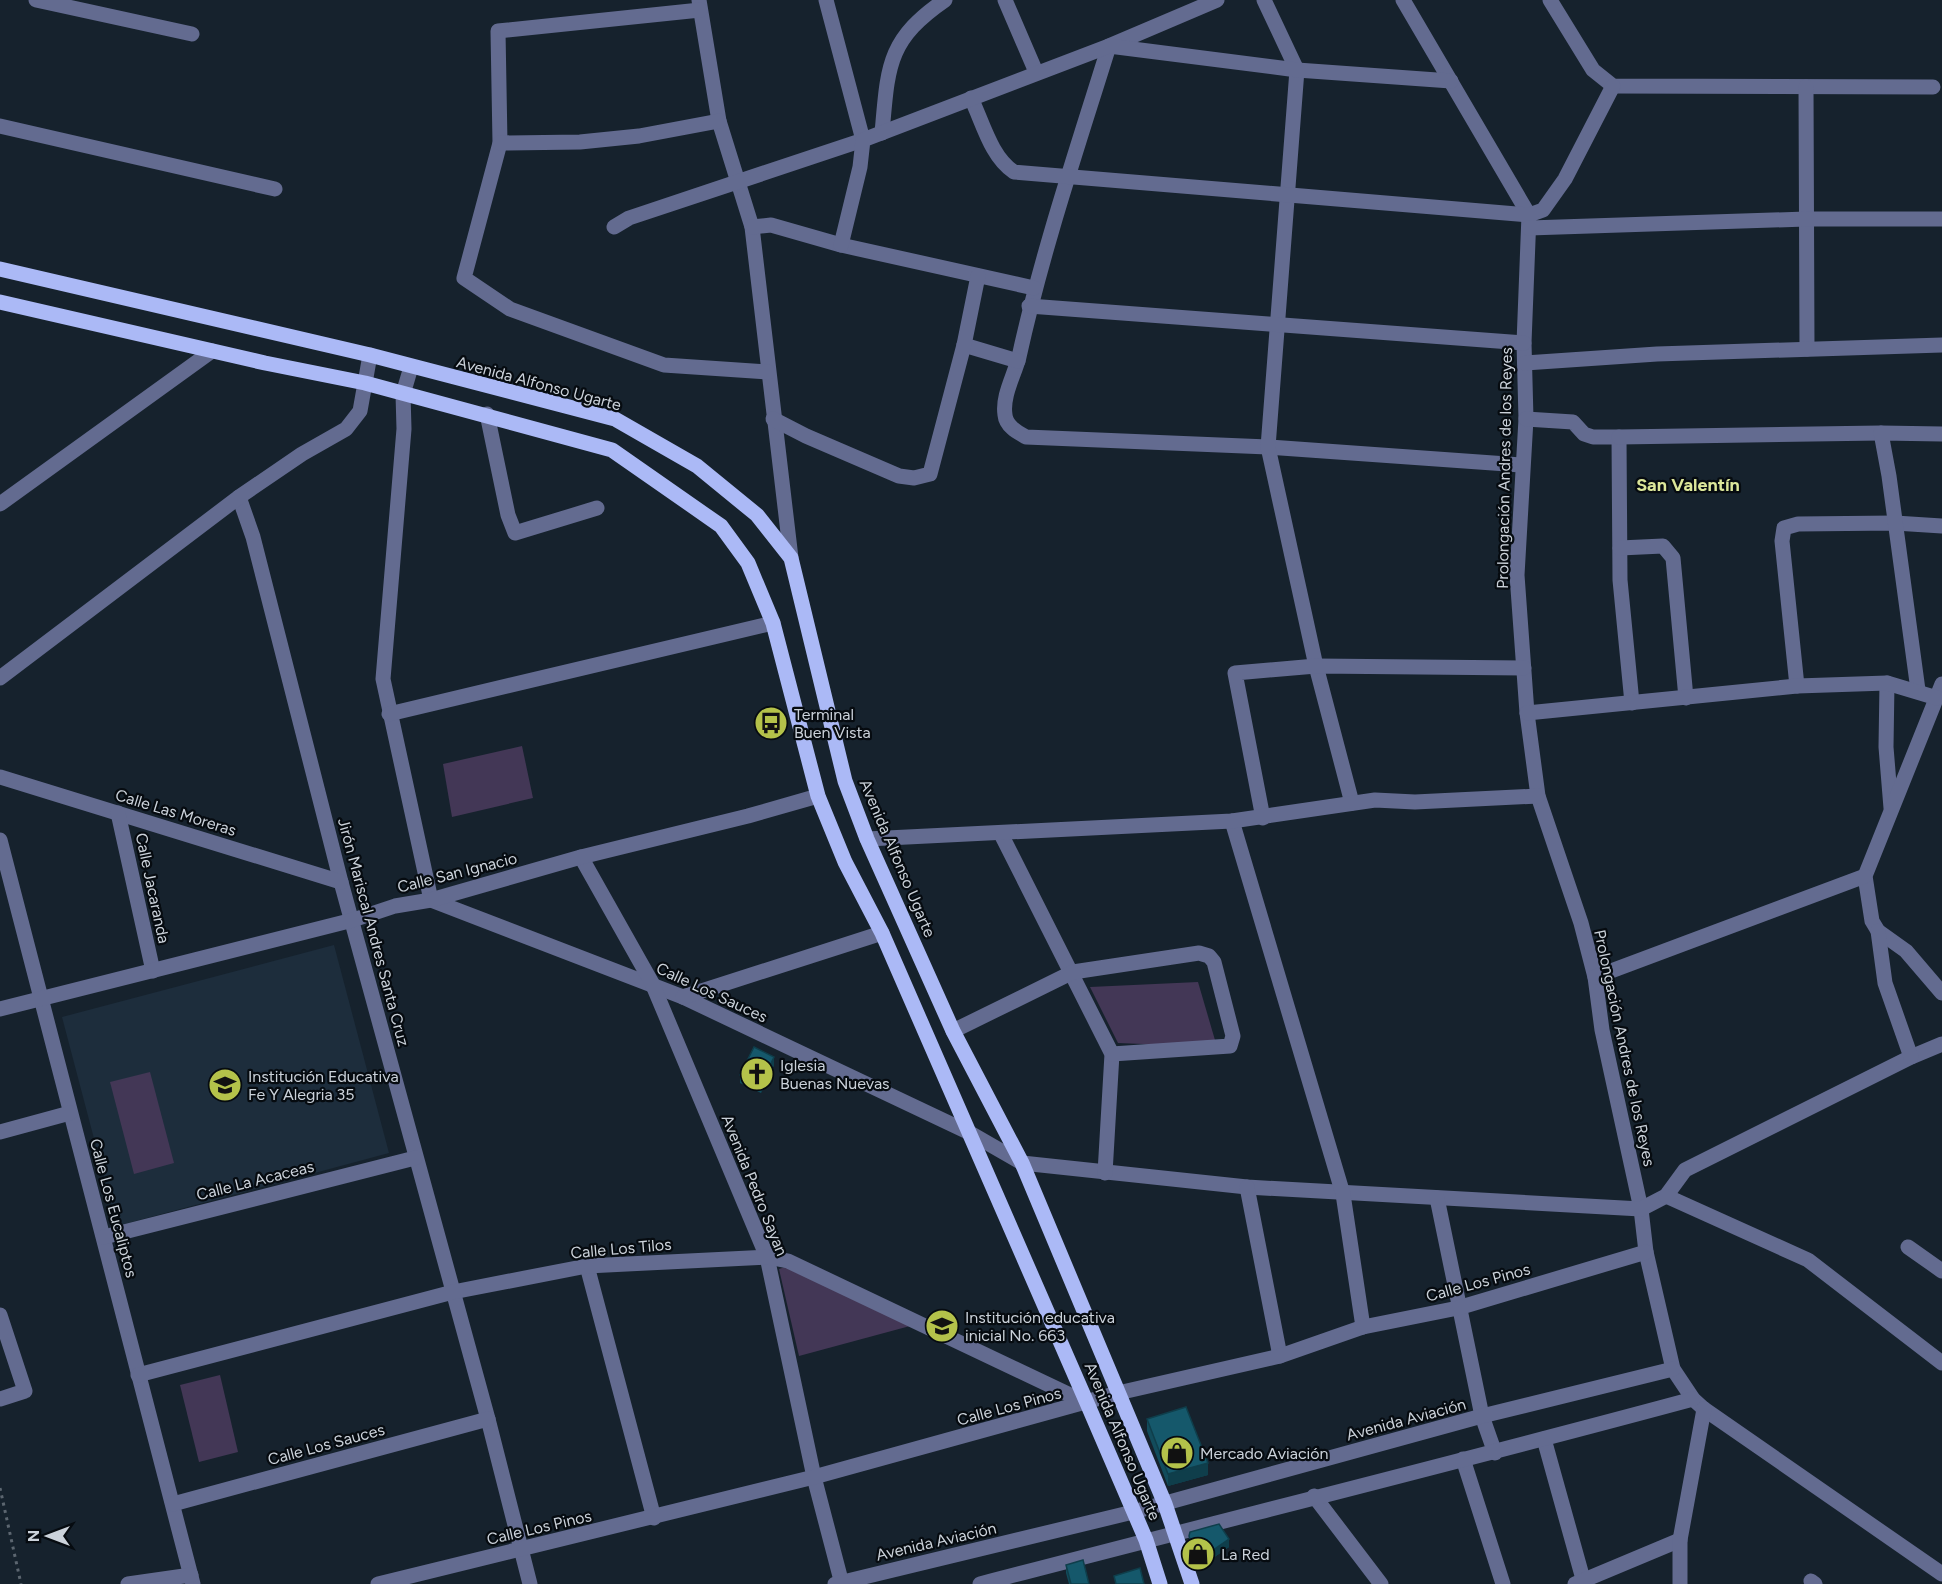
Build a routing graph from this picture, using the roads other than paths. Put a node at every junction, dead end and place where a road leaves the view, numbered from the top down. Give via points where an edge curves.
1 (36, 0) edge
2 (826, 0) edge
3 (945, 0) edge
4 (1005, 0) edge
5 (1217, 0) edge
6 (1264, 0) edge
7 (1403, 0) edge
8 (1550, 0) edge
9 (699, 5) edge
10 (192, 34) dead end
11 (1109, 46) junction
12 (1297, 70) junction
13 (1036, 72) junction
14 (1451, 81) junction
15 (1613, 86) junction
16 (1806, 87) junction
17 (1933, 87) dead end
18 (971, 98) junction
19 (719, 121) junction
20 (0, 126) edge
21 (882, 133) junction
22 (863, 140) junction
23 (500, 143) junction
24 (1069, 177) junction
25 (738, 182) junction
26 (275, 189) dead end
27 (1288, 194) junction
28 (1806, 219) junction
29 (1942, 219) edge
30 (1529, 222) junction
31 (614, 227) dead end
32 (752, 227) junction
33 (841, 245) junction
34 (0, 269) edge
35 (978, 276) junction
36 (1034, 288) junction
37 (0, 302) edge
38 (1029, 306) junction
39 (1278, 326) junction
40 (1524, 343) junction
41 (964, 345) junction
42 (1942, 345) edge
43 (1807, 349) junction
44 (212, 351) junction
45 (370, 355) junction
46 (1018, 361) junction
47 (1525, 363) junction
48 (411, 367) junction
49 (768, 372) junction
50 (365, 383) junction
51 (403, 394) junction
52 (487, 414) junction
53 (773, 419) junction
54 (1526, 419) junction
55 (1881, 433) junction
56 (1942, 434) edge
57 (1619, 437) junction
58 (1268, 447) junction
59 (1521, 465) junction
60 (239, 497) junction
61 (0, 504) edge
62 (597, 508) dead end
63 (1895, 522) junction
64 (1942, 526) edge
65 (1620, 548) junction
66 (791, 558) junction
67 (773, 623) junction
68 (1316, 666) junction
69 (1524, 668) junction
70 (0, 678) edge
71 (1887, 683) junction
72 (1797, 687) junction
73 (1918, 690) junction
74 (1939, 691) edge
75 (1686, 698) junction
76 (1632, 703) junction
77 (1527, 713) junction
78 (388, 714) junction
79 (0, 777) edge
80 (818, 796) junction
81 (1538, 796) junction
82 (1352, 803) junction
83 (1892, 811) junction
84 (118, 813) junction
85 (1263, 818) junction
86 (1232, 821) junction
87 (1001, 834) junction
88 (867, 839) junction
89 (0, 840) edge
90 (581, 857) junction
91 (1865, 876) junction
92 (5, 879) edge
93 (341, 882) junction
94 (431, 900) junction
95 (353, 920) junction
96 (1878, 931) junction
97 (882, 933) junction
98 (153, 971) junction
99 (1073, 972) junction
100 (1595, 976) junction
101 (652, 983) junction
102 (1942, 993) edge
103 (683, 997) junction
104 (41, 998) junction
105 (0, 1009) edge
106 (953, 1030) junction
107 (1942, 1044) edge
108 (1112, 1054) junction
109 (1911, 1056) junction
110 (70, 1113) junction
111 (0, 1132) edge
112 (970, 1133) junction
113 (415, 1158) junction
114 (1022, 1163) junction
115 (1105, 1173) junction
116 (1247, 1186) junction
117 (1343, 1194) junction
118 (1666, 1196) junction
119 (1437, 1198) junction
120 (1641, 1209) junction
121 (104, 1237) junction
122 (1908, 1247) dead end
123 (1646, 1252) junction
124 (767, 1257) junction
125 (587, 1266) junction
126 (1942, 1271) edge
127 (453, 1292) junction
128 (1458, 1308) junction
129 (0, 1315) edge
130 (1363, 1327) junction
131 (1280, 1356) junction
132 (1942, 1363) edge
133 (1673, 1370) junction
134 (138, 1375) junction
135 (1118, 1393) junction
136 (0, 1399) edge
137 (1088, 1403) junction
138 (1699, 1404) junction
139 (1482, 1416) junction
140 (488, 1419) junction
141 (1544, 1439) junction
142 (1495, 1453) junction
143 (1462, 1459) junction
144 (814, 1477) junction
145 (1314, 1496) junction
146 (173, 1504) junction
147 (1165, 1504) junction
148 (1133, 1512) junction
149 (654, 1518) junction
150 (1176, 1533) junction
151 (1146, 1540) junction
152 (1680, 1540) junction
153 (522, 1549) junction
154 (1942, 1574) edge
155 (192, 1579) edge
156 (1579, 1582) edge
157 (840, 1583) edge
158 (128, 1584) edge
159 (378, 1584) edge
160 (530, 1584) edge
161 (980, 1584) edge
162 (1160, 1584) edge
163 (1192, 1584) edge
164 (1381, 1584) edge
165 (1503, 1584) edge
166 (1680, 1584) edge

1 - 10 street
2 - 22 street
3 - 21 street via 918,18 899,43 887,78
4 - 13 street
5 - 11 street
6 - 12 street
7 - 14 street
8 - 15 street via 1593,70
9 - 19 street
9 - 23 street via 498,32
11 - 12 street
11 - 13 street
11 - 24 street
12 - 14 street
12 - 27 street
13 - 18 street
14 - 30 street
15 - 16 street
15 - 30 street via 1565,179 1543,210
16 - 17 street
16 - 28 street
18 - 21 street
18 - 24 street via 1003,165 1014,172
19 - 23 street via 580,142
19 - 25 street
20 - 26 street
21 - 22 street
22 - 25 street
22 - 33 street
23 - 49 street via 464,278 510,309 664,365
24 - 27 street
24 - 36 street
25 - 31 street via 629,218
25 - 32 street
27 - 30 street
27 - 39 street
28 - 29 street
28 - 30 street
28 - 43 street
30 - 40 street, Prolongación Andres de los Reyes
32 - 33 street via 771,225
32 - 49 street
33 - 35 street
34 - 45 main road, Avenida Alfonso Ugarte
35 - 36 street
35 - 41 street
36 - 38 street
37 - 44 main road, Avenida Alfonso Ugarte
38 - 39 street
38 - 46 street
39 - 40 street
39 - 58 street
40 - 47 street, Prolongación Andres de los Reyes
41 - 46 street
41 - 53 street via 930,474 899,476
42 - 43 street
43 - 47 street
44 - 50 main road, Avenida Alfonso Ugarte
44 - 61 street
45 - 48 main road, Avenida Alfonso Ugarte
45 - 50 street
46 - 58 street via 1005,417 1013,429 1026,437
47 - 54 street, Prolongación Andres de los Reyes
48 - 51 street
48 - 66 main road, Avenida Alfonso Ugarte via 615,419 697,466 757,515
49 - 53 street
50 - 51 main road, Avenida Alfonso Ugarte
50 - 60 street via 360,411 346,429
51 - 52 main road, Avenida Alfonso Ugarte
51 - 78 street via 404,429 384,640 383,679
52 - 62 street via 515,533
52 - 67 main road, Avenida Alfonso Ugarte via 612,450 721,526 748,563
53 - 66 street
54 - 57 street via 1573,422 1593,437
54 - 59 street, Prolongación Andres de los Reyes
55 - 56 street
55 - 57 street
55 - 63 street
57 - 65 street
58 - 59 street
58 - 68 street
59 - 69 street, Prolongación Andres de los Reyes via 1517,575
60 - 70 street
60 - 93 street, Jirón Mariscal Andres Santa Cruz via 253,537
63 - 64 street
63 - 72 street via 1798,524 1784,528 1782,541
63 - 73 street
65 - 75 street via 1663,546 1673,558
65 - 76 street
66 - 88 main road, Avenida Alfonso Ugarte via 845,781
67 - 78 street
67 - 80 main road, Avenida Alfonso Ugarte
68 - 69 street
68 - 82 street
68 - 85 street via 1235,674
69 - 77 street, Prolongación Andres de los Reyes
71 - 72 street
71 - 73 street
71 - 83 street via 1886,747
72 - 75 street
73 - 74 street
74 - 83 street
75 - 76 street
76 - 77 street
77 - 81 street, Prolongación Andres de los Reyes
78 - 94 street
79 - 84 street, Calle Las Moreras
80 - 90 street, Calle San Ignacio
80 - 97 main road, Avenida Alfonso Ugarte via 845,862
81 - 82 street
81 - 100 street, Prolongación Andres de los Reyes
82 - 85 street
83 - 91 street
84 - 93 street, Calle Las Moreras
84 - 98 street, Calle Jacaranda
85 - 86 street
86 - 87 street
86 - 117 street
87 - 88 street
87 - 99 street
88 - 106 main road, Avenida Alfonso Ugarte
89 - 92 street, Calle Los Eucaliptos
90 - 94 street, Calle San Ignacio
90 - 101 street, Avenida Pedro Sayan
91 - 96 street via 1872,921
91 - 100 street
92 - 104 street, Calle Los Eucaliptos
93 - 95 street, Jirón Mariscal Andres Santa Cruz
94 - 95 street, Calle San Ignacio via 394,906
94 - 101 street, Calle Los Sauces
95 - 98 street, Calle San Ignacio
95 - 113 street, Jirón Mariscal Andres Santa Cruz
96 - 102 street via 1906,951
96 - 109 street via 1884,983
97 - 103 street
97 - 112 main road, Avenida Alfonso Ugarte
98 - 104 street, Calle San Ignacio
99 - 106 street
99 - 108 street
99 - 108 street via 1199,953 1214,962 1233,1036 1230,1046
100 - 120 street, Prolongación Andres de los Reyes via 1602,1030
101 - 103 street, Calle Los Sauces
101 - 124 street, Avenida Pedro Sayan
103 - 112 street, Calle Los Sauces
104 - 105 street, Calle San Ignacio
104 - 110 street, Calle Los Eucaliptos
106 - 114 main road, Avenida Alfonso Ugarte
107 - 109 street
108 - 115 street
109 - 118 street via 1685,1170
110 - 111 street
110 - 121 street, Calle Los Eucaliptos
112 - 114 street, Calle Los Sauces
112 - 137 main road, Avenida Alfonso Ugarte
113 - 121 street, Calle La Acaceas
113 - 127 street, Jirón Mariscal Andres Santa Cruz
114 - 115 street
114 - 135 main road, Avenida Alfonso Ugarte
115 - 116 street
116 - 117 street
116 - 131 street
117 - 119 street
117 - 130 street
118 - 120 street
118 - 132 street via 1808,1260
119 - 120 street
119 - 128 street
120 - 123 street, Prolongación Andres de los Reyes
121 - 134 street, Calle Los Eucaliptos
122 - 126 street
123 - 128 street, Calle Los Pinos
123 - 133 street, Prolongación Andres de los Reyes
124 - 125 street, Calle Los Tilos
124 - 137 street, Calle Los Tilos via 788,1261
124 - 144 street, Avenida Pedro Sayan
125 - 127 street, Calle Los Tilos
125 - 149 street
127 - 134 street, Calle Los Tilos
127 - 140 street, Jirón Mariscal Andres Santa Cruz
128 - 130 street, Calle Los Pinos
128 - 139 street
129 - 136 street via 25,1391
130 - 131 street, Calle Los Pinos
131 - 135 street, Calle Los Pinos
133 - 138 street, Prolongación Andres de los Reyes
133 - 139 street, Avenida Aviación
134 - 146 street, Calle Los Eucaliptos
135 - 137 street, Calle Los Pinos
135 - 147 main road, Avenida Alfonso Ugarte
137 - 144 street, Calle Los Pinos
137 - 148 main road, Avenida Alfonso Ugarte
138 - 141 street
138 - 152 street
138 - 154 street, Prolongación Andres de los Reyes
139 - 142 street
139 - 147 street, Avenida Aviación
140 - 146 street, Calle Los Sauces
140 - 153 street, Jirón Mariscal Andres Santa Cruz
141 - 142 street
141 - 156 street
142 - 143 street
143 - 145 street
143 - 165 street
144 - 149 street, Calle Los Pinos
144 - 157 street, Avenida Pedro Sayan
145 - 150 street
145 - 164 street
146 - 155 street, Calle Los Eucaliptos
147 - 148 street, Avenida Aviación
147 - 150 main road, Avenida Alfonso Ugarte
148 - 151 main road, Avenida Alfonso Ugarte
148 - 157 street, Avenida Aviación
149 - 153 street, Calle Los Pinos
150 - 151 street
150 - 163 main road, Avenida Alfonso Ugarte
151 - 161 street
151 - 162 main road, Avenida Alfonso Ugarte
152 - 156 street
152 - 166 street
153 - 159 street, Calle Los Pinos
153 - 160 street, Jirón Mariscal Andres Santa Cruz
155 - 158 street

